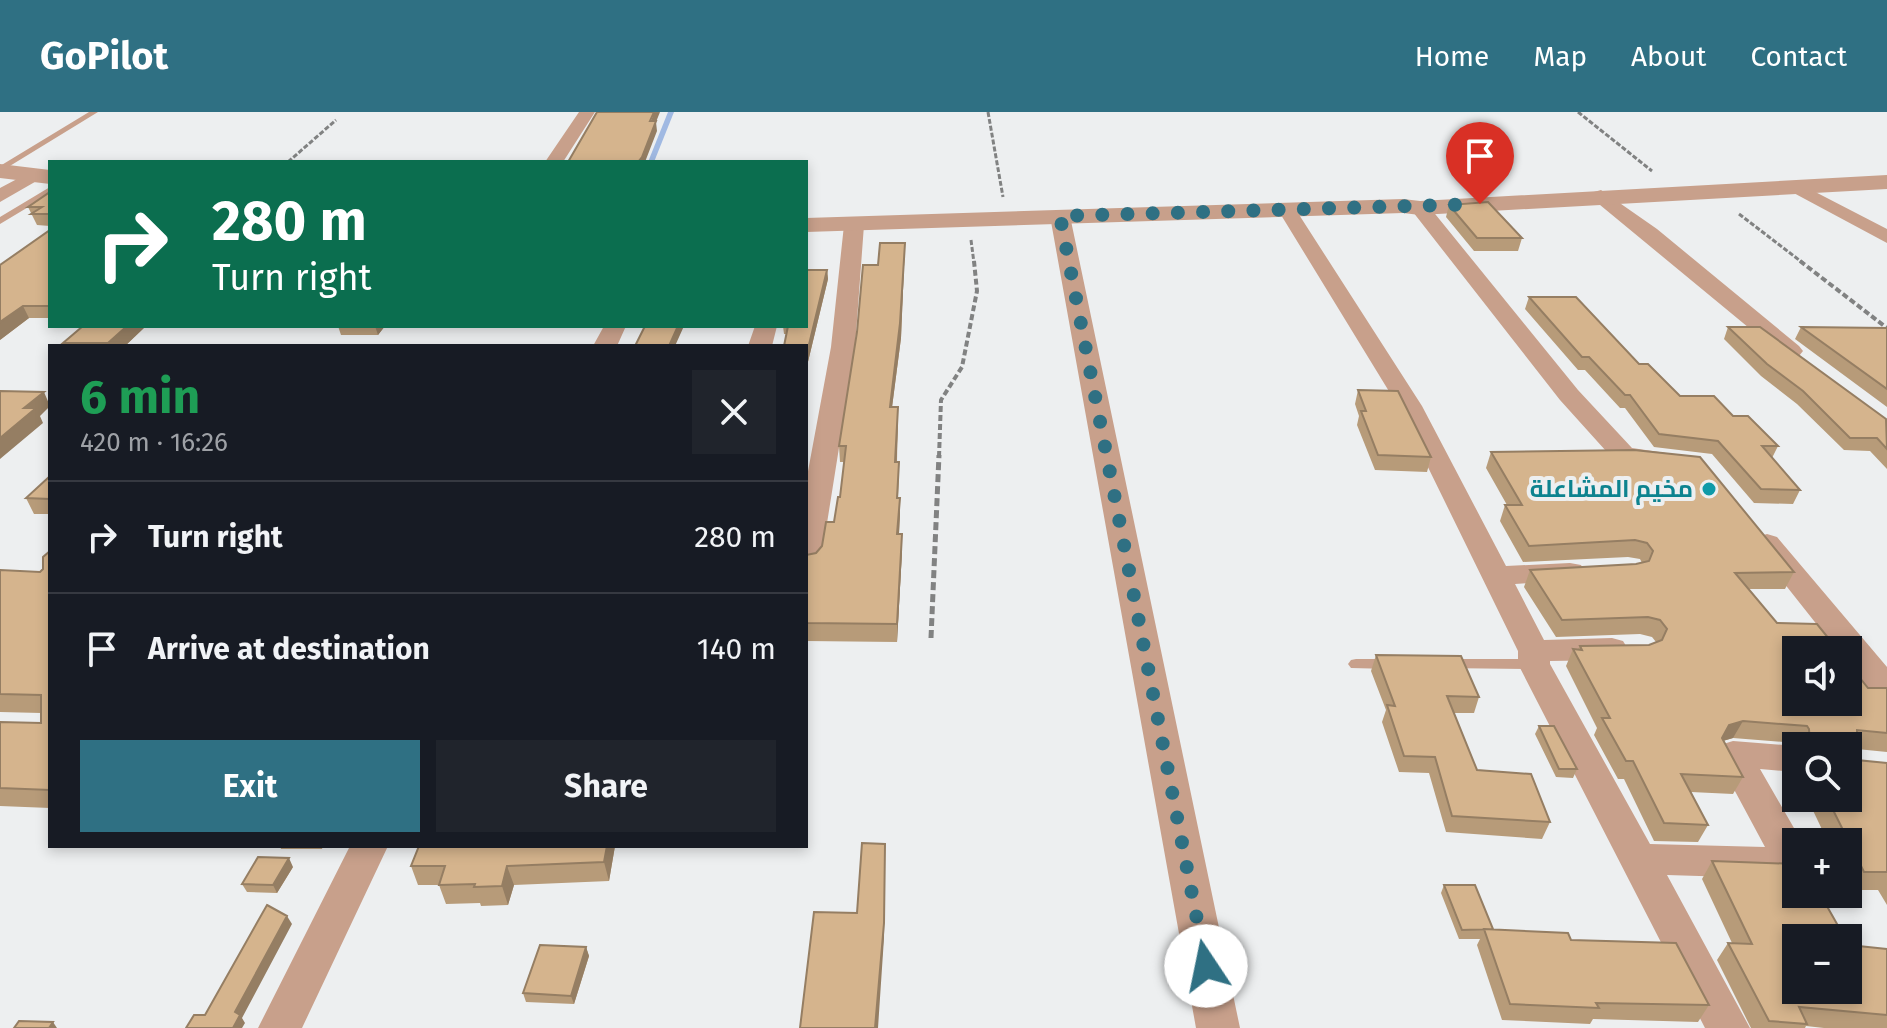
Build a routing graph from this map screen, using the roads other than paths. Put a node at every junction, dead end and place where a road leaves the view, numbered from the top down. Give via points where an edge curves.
1 (94, 112) edge
2 (587, 112) edge
3 (555, 160) edge
4 (0, 170) edge
5 (45, 180) edge
6 (1887, 182) edge
7 (1796, 187) junction
8 (0, 196) edge
9 (1601, 196) junction
10 (1420, 208) junction
11 (1287, 210) junction
12 (1060, 216) junction
13 (0, 221) edge
14 (808, 225) edge
15 (854, 225) junction
16 (1887, 237) edge
17 (1811, 366) edge
18 (1688, 462) edge
19 (1750, 521) edge
20 (808, 549) edge
21 (1599, 571) edge
22 (1496, 576) junction
23 (1640, 648) edge
24 (1534, 657) junction
25 (1356, 664) dead end
26 (1887, 689) edge
27 (1782, 758) edge
28 (368, 848) edge
29 (1639, 859) junction
30 (280, 1028) edge
31 (1218, 1028) edge
32 (1728, 1028) edge

1 - 4 lane
2 - 3 street
4 - 5 street
5 - 8 street
5 - 13 lane
6 - 7 street
7 - 9 street
7 - 16 street
9 - 10 street
9 - 17 street
10 - 11 street
10 - 18 street via 1569,395 1624,455
11 - 12 street
11 - 22 street via 1410,406
12 - 15 street
12 - 31 street
14 - 15 street
15 - 20 street via 843,347
19 - 26 street
21 - 22 street
22 - 24 street
23 - 24 street
24 - 25 lane
24 - 29 street
27 - 29 street via 1733,754 1794,864
28 - 30 street
29 - 32 street

